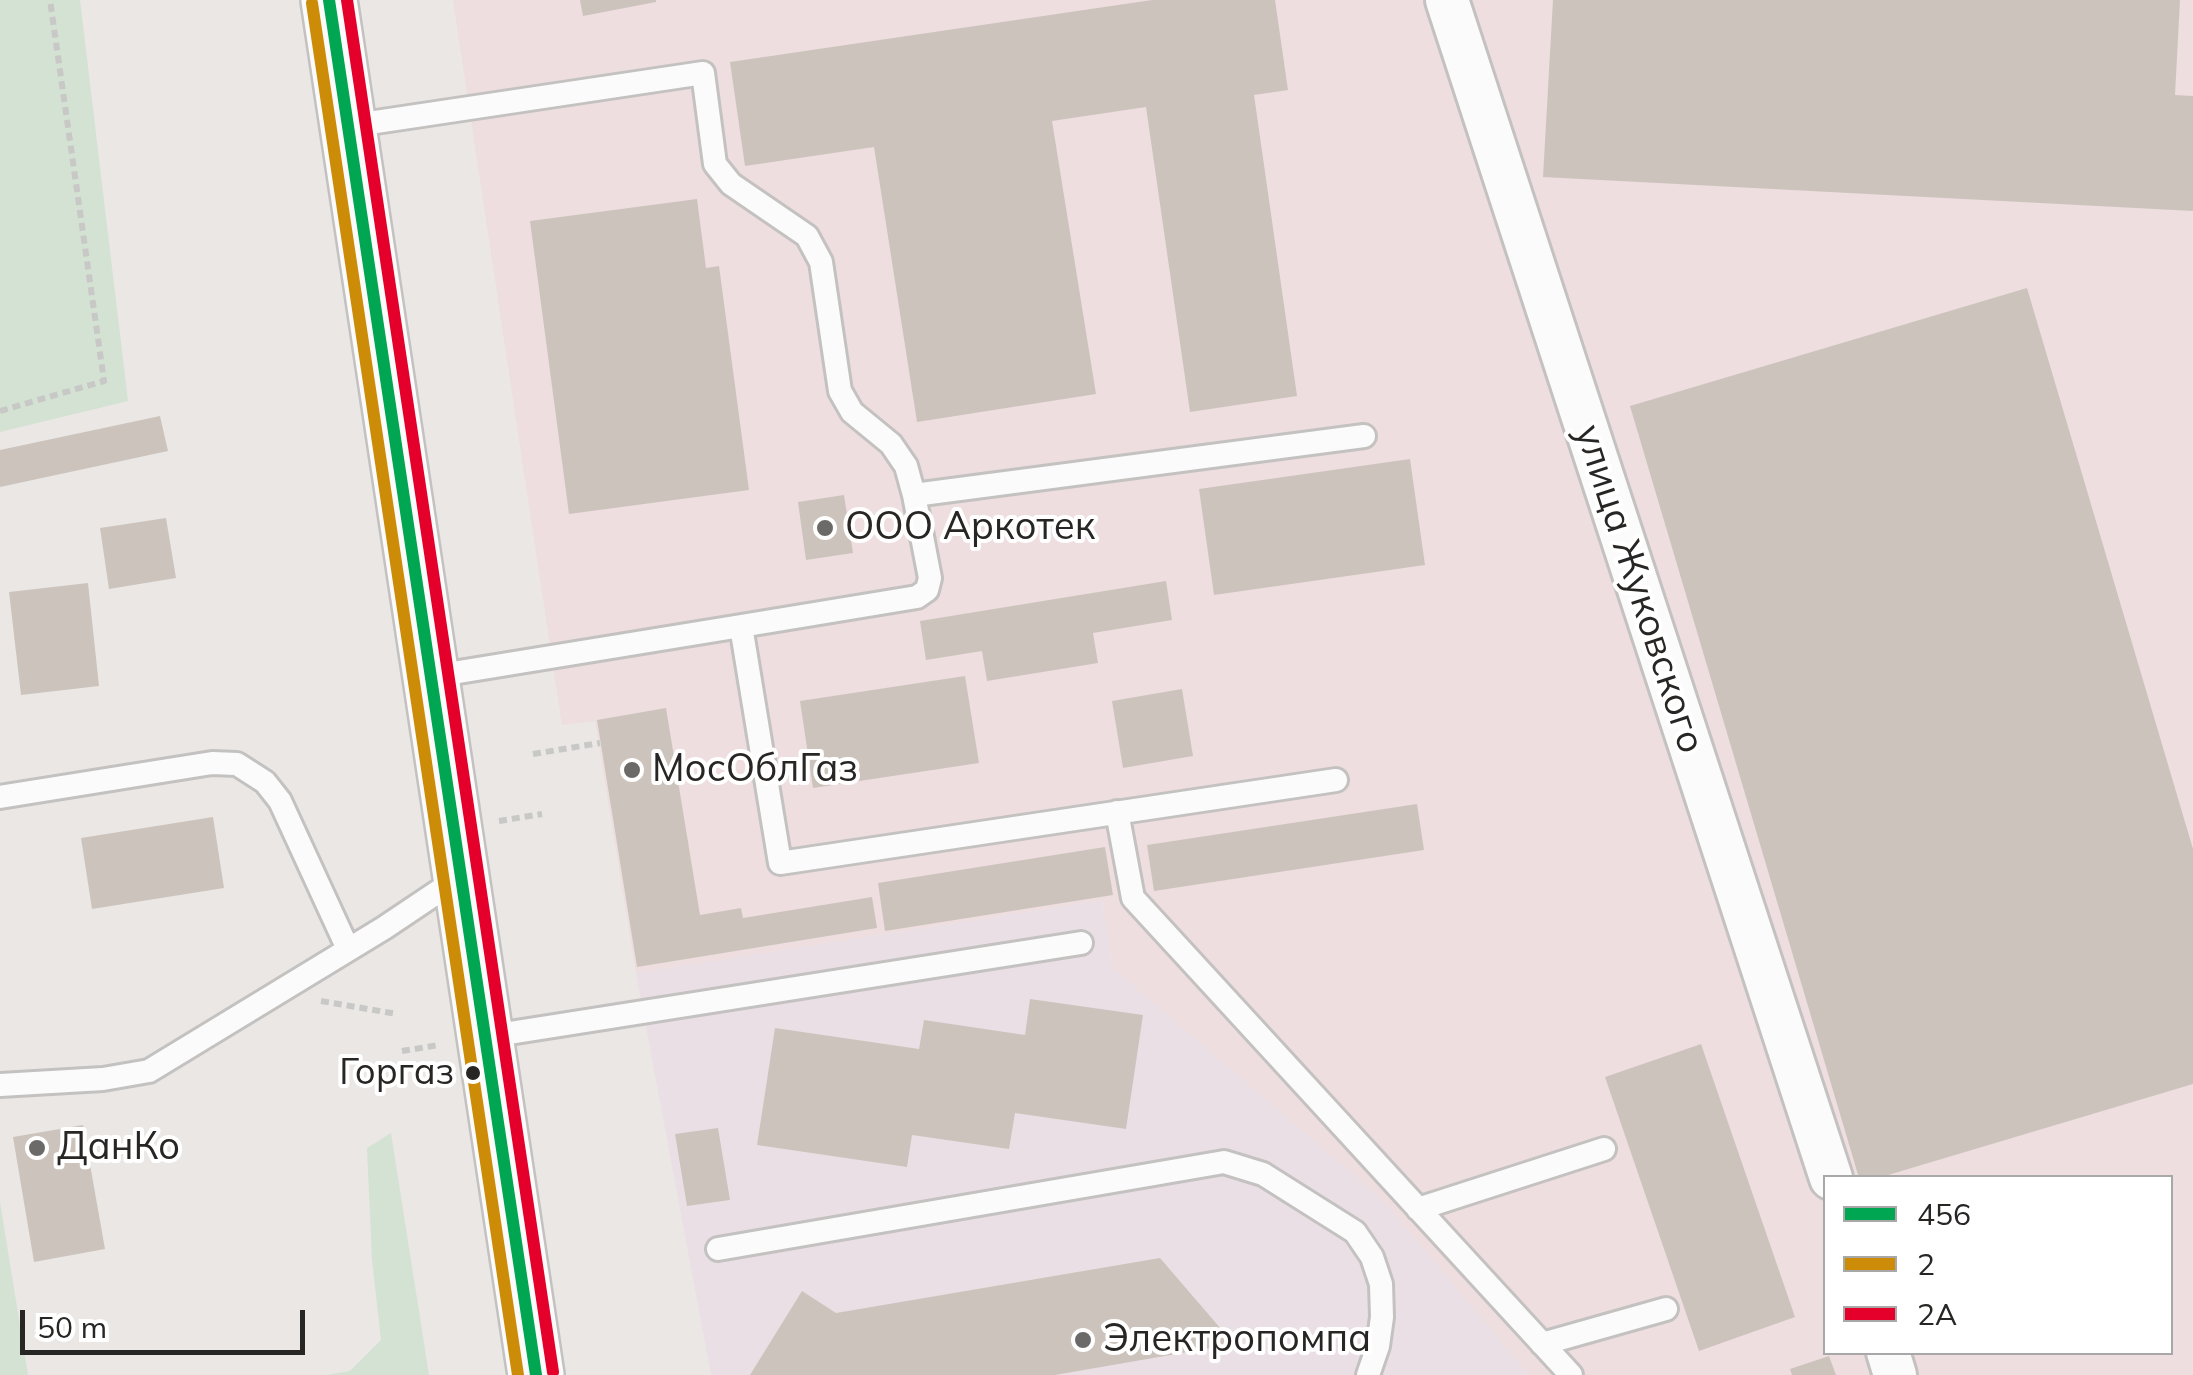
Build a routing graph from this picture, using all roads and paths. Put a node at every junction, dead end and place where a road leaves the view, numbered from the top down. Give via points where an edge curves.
1 (50, 0) edge
2 (329, 0) edge
3 (1447, 0) edge
4 (349, 126) junction
5 (0, 411) edge
6 (1364, 436) dead end
7 (914, 494) junction
8 (741, 626) junction
9 (428, 677) junction
10 (600, 743) dead end
11 (533, 754) dead end
12 (1336, 780) dead end
13 (0, 797) edge
14 (1117, 812) junction
15 (460, 877) junction
16 (1081, 943) dead end
17 (348, 949) junction
18 (276, 994) junction
19 (397, 1014) dead end
20 (484, 1037) junction
21 (0, 1085) edge
22 (1604, 1149) dead end
23 (1830, 1175) edge
24 (1418, 1208) junction
25 (718, 1249) dead end
26 (1666, 1309) dead end
27 (1542, 1344) junction
28 (536, 1375) edge
29 (1368, 1375) edge
30 (1571, 1375) edge

1 - 5 path via 104,381
2 - 4 main road
3 - 23 street, улица Жуковского
4 - 7 lane via 702,72 715,164 731,184 807,236 821,262 840,391 852,412 891,444
4 - 9 main road
6 - 7 lane
7 - 8 lane via 927,590
8 - 9 lane
8 - 14 lane via 780,863
9 - 15 main road
10 - 11 path
12 - 14 lane
13 - 17 lane via 237,764 280,800
14 - 24 lane via 1133,898
15 - 17 lane
15 - 20 main road
16 - 20 lane
17 - 18 lane
18 - 19 path
18 - 21 lane via 149,1071
20 - 28 main road
22 - 24 lane
24 - 27 lane
25 - 29 lane via 1224,1162 1264,1174 1340,1222 1372,1257 1382,1317
26 - 27 lane
27 - 30 lane

